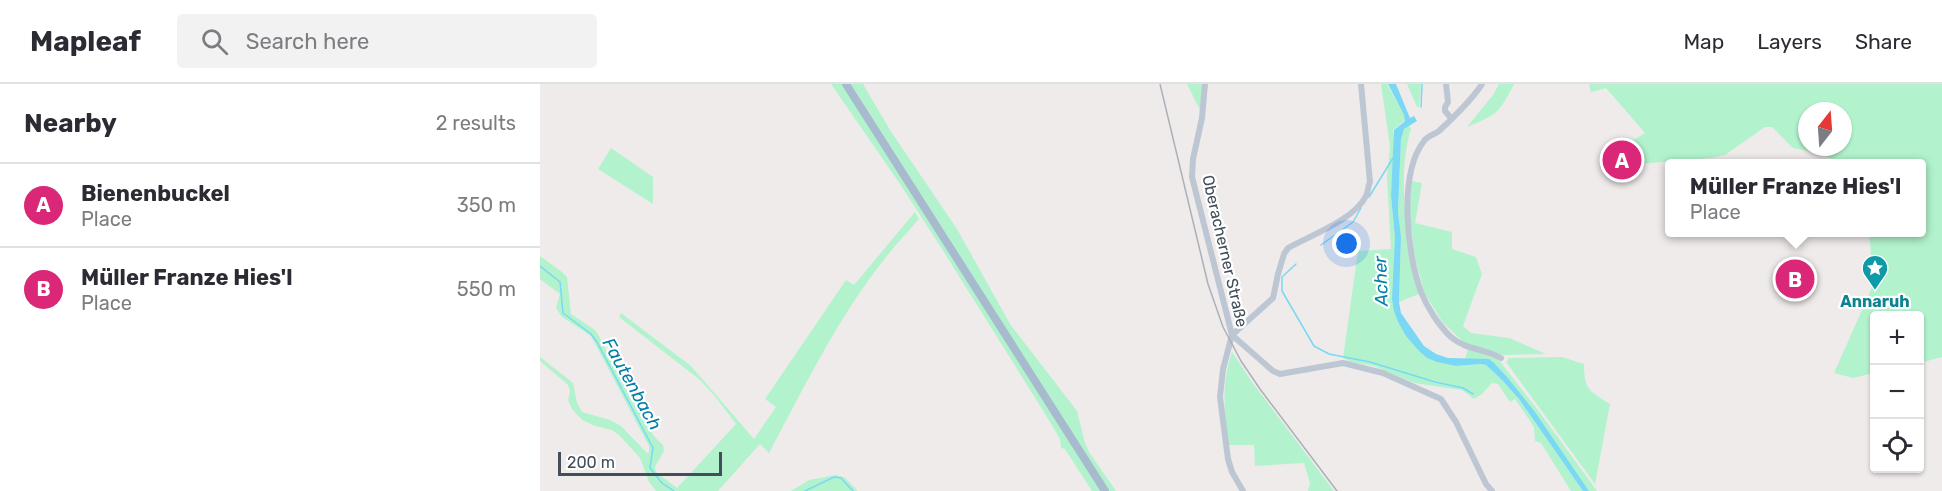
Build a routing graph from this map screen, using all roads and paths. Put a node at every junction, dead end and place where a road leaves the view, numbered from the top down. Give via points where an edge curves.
1 (846, 84) edge
2 (1205, 84) edge
3 (1361, 84) edge
4 (1446, 84) edge
5 (1482, 84) edge
6 (1448, 102) junction
7 (1458, 111) junction
8 (1451, 118) junction
9 (1232, 335) junction
10 (1501, 358) dead end
11 (1105, 491) edge
12 (1243, 491) edge
13 (1492, 491) edge

1 - 11 main road
2 - 9 street, Oberacherner Straße via 1192,177
3 - 9 street via 1370,182 1366,196 1337,222 1288,248 1273,298
4 - 6 street
5 - 7 street
6 - 7 street
6 - 8 street via 1445,111
7 - 8 street
8 - 10 street via 1436,134 1425,138 1416,154 1407,207 1413,260 1421,292 1443,328 1467,347
9 - 12 street, Oberacherner Straße via 1220,397 1228,459
9 - 13 street via 1280,374 1343,363 1383,374 1441,399

